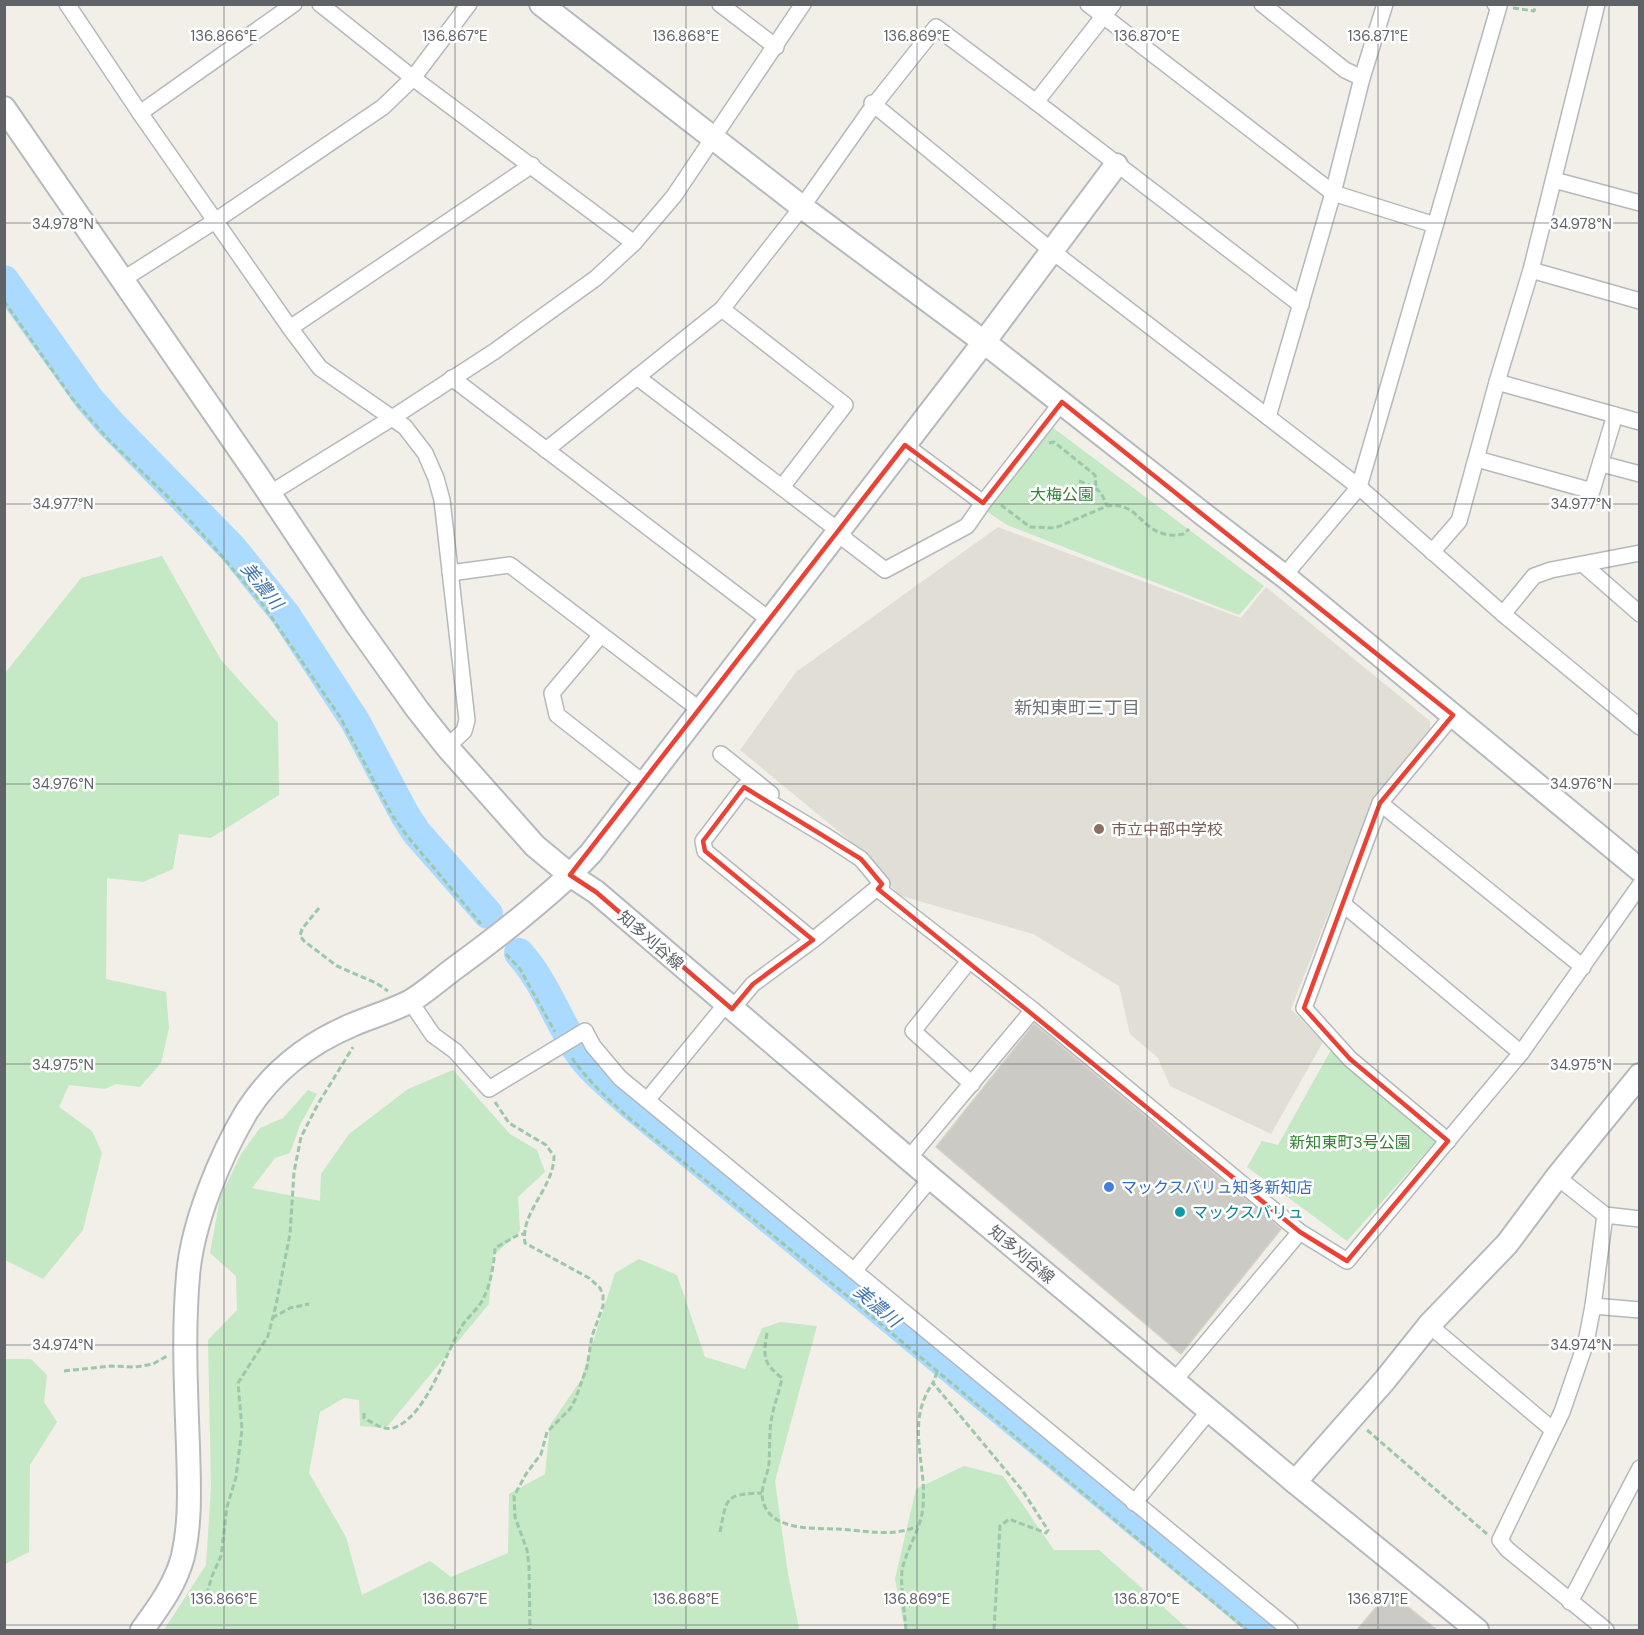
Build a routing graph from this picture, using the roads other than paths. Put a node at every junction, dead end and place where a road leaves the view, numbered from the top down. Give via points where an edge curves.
1 (68, 4) edge
2 (294, 4) edge
3 (320, 4) edge
4 (469, 4) edge
5 (540, 4) edge
6 (720, 4) edge
7 (803, 4) edge
8 (1088, 4) edge
9 (1262, 4) edge
10 (1385, 4) edge
11 (1597, 4) edge
12 (1497, 5) edge
13 (1108, 10) edge
14 (776, 46) junction
15 (413, 78) junction
16 (1362, 78) junction
17 (1036, 102) junction
18 (873, 104) junction
19 (4, 108) edge
20 (140, 113) junction
21 (712, 137) junction
22 (532, 165) junction
23 (1116, 165) junction
24 (1554, 180) junction
25 (1333, 194) junction
26 (1640, 203) edge
27 (802, 207) junction
28 (214, 221) junction
29 (1435, 225) junction
30 (634, 243) junction
31 (1052, 251) junction
32 (1531, 270) junction
33 (122, 279) junction
34 (1640, 301) edge
35 (1301, 305) junction
36 (722, 309) junction
37 (290, 328) junction
38 (984, 342) junction
39 (638, 376) junction
40 (452, 378) junction
41 (1497, 382) junction
42 (1062, 402) junction
43 (1615, 415) junction
44 (1268, 417) junction
45 (392, 418) junction
46 (1640, 422) edge
47 (905, 445) junction
48 (546, 450) junction
49 (1477, 459) junction
50 (1602, 464) junction
51 (1640, 474) edge
52 (782, 487) junction
53 (1359, 487) junction
54 (269, 494) junction
55 (986, 499) junction
56 (839, 531) junction
57 (1432, 552) junction
58 (1640, 553) edge
59 (1584, 565) junction
60 (450, 573) junction
61 (1284, 576) junction
62 (1503, 614) junction
63 (1640, 614) edge
64 (771, 621) junction
65 (601, 635) junction
66 (700, 710) junction
67 (1453, 715) junction
68 (1640, 728) edge
69 (447, 747) junction
70 (721, 754) dead end
71 (645, 784) junction
72 (771, 801) junction
73 (1380, 803) junction
74 (1640, 870) edge
75 (570, 875) junction
76 (1640, 885) edge
77 (878, 889) junction
78 (1343, 904) junction
79 (813, 940) junction
80 (969, 961) junction
81 (1583, 968) junction
82 (402, 1004) junction
83 (729, 1007) junction
84 (1032, 1010) junction
85 (1521, 1053) junction
86 (1640, 1075) edge
87 (972, 1084) junction
88 (648, 1099) junction
89 (1448, 1141) junction
90 (909, 1158) junction
91 (1557, 1177) junction
92 (931, 1178) junction
93 (1605, 1215) junction
94 (1640, 1219) edge
95 (1300, 1232) junction
96 (854, 1270) junction
97 (1593, 1306) junction
98 (1640, 1310) edge
99 (1429, 1325) junction
100 (1174, 1381) junction
101 (1210, 1410) junction
102 (1553, 1430) junction
103 (1640, 1468) edge
104 (1295, 1482) junction
105 (1134, 1503) junction
106 (1570, 1602) junction
107 (142, 1630) edge
108 (1290, 1630) edge
109 (1477, 1630) edge
110 (1606, 1630) edge

1 - 20 street
2 - 20 street
3 - 15 street
4 - 15 street
5 - 21 street
6 - 14 street
7 - 14 street
8 - 13 street
9 - 16 street via 1345,70
10 - 16 street
11 - 24 street
12 - 29 street
13 - 17 street
13 - 25 street
14 - 21 street
15 - 22 street
15 - 28 street via 383,107
16 - 25 street
17 - 18 street via 936,27
17 - 23 street
18 - 27 street
18 - 31 street
19 - 33 street, 知多刈谷線
20 - 28 street
21 - 27 street
21 - 30 street via 674,196
22 - 30 street
22 - 37 street
23 - 31 street
23 - 35 street
24 - 26 street
24 - 32 street
25 - 29 street
25 - 35 street
27 - 36 street
27 - 38 street
28 - 33 street
28 - 37 street
29 - 53 street
30 - 40 street via 559,306
31 - 38 street
31 - 44 street
32 - 34 street
32 - 41 street
33 - 54 street, 知多刈谷線
35 - 44 street
36 - 39 street
36 - 52 street via 845,405
37 - 45 street via 320,368
38 - 42 street
38 - 47 street
39 - 48 street
39 - 52 street
40 - 45 street
40 - 48 street
41 - 43 street
41 - 49 street
42 - 55 street
42 - 61 street
43 - 46 street
43 - 50 street
44 - 53 street
45 - 54 street
45 - 60 street via 417,440 436,478
47 - 55 street
47 - 56 street
48 - 64 street
49 - 50 street via 1592,491
49 - 57 street via 1459,521
50 - 51 street
52 - 56 street
53 - 57 street
53 - 61 street
54 - 69 street, 知多刈谷線 via 372,647
55 - 56 street via 967,526 885,570
56 - 64 street
57 - 62 street
58 - 59 street
59 - 62 street via 1534,576
59 - 63 street
60 - 65 street via 510,565
60 - 69 street via 467,720 464,731
61 - 67 street
62 - 68 street
64 - 66 street
65 - 66 street
65 - 71 street via 552,693 557,715
66 - 71 street
67 - 73 street
67 - 74 street
69 - 75 street, 知多刈谷線 via 535,846
70 - 72 street via 773,795
71 - 75 street
72 - 77 street via 861,859 882,885
72 - 79 street via 744,787 703,841 705,851
73 - 78 street
73 - 81 street
75 - 82 street via 494,940
75 - 83 street, 知多刈谷線 via 596,892
76 - 81 street
77 - 79 street
77 - 80 street
78 - 85 street
78 - 89 street via 1304,1008 1350,1059
79 - 83 street via 753,984
80 - 84 street
80 - 87 street via 913,1030
81 - 85 street
82 - 88 street via 455,1051 489,1089 585,1031 620,1078
82 - 107 street via 320,1040 279,1071 248,1111 209,1190 188,1274 186,1537 171,1586
83 - 88 street
83 - 90 street, 知多刈谷線
84 - 87 street
84 - 95 street
85 - 89 street
86 - 91 street
87 - 90 street
88 - 96 street
89 - 95 street via 1347,1261
90 - 92 street, 知多刈谷線
91 - 93 street
91 - 99 street via 1507,1244
92 - 96 street
92 - 100 street, 知多刈谷線
93 - 94 street
93 - 97 street
95 - 100 street
96 - 105 street
97 - 98 street
97 - 102 street via 1575,1378
99 - 102 street
99 - 104 street
100 - 101 street, 知多刈谷線
101 - 104 street, 知多刈谷線
101 - 105 street
102 - 106 street via 1500,1540
103 - 106 street
104 - 109 street, 知多刈谷線
105 - 108 street
106 - 110 street

